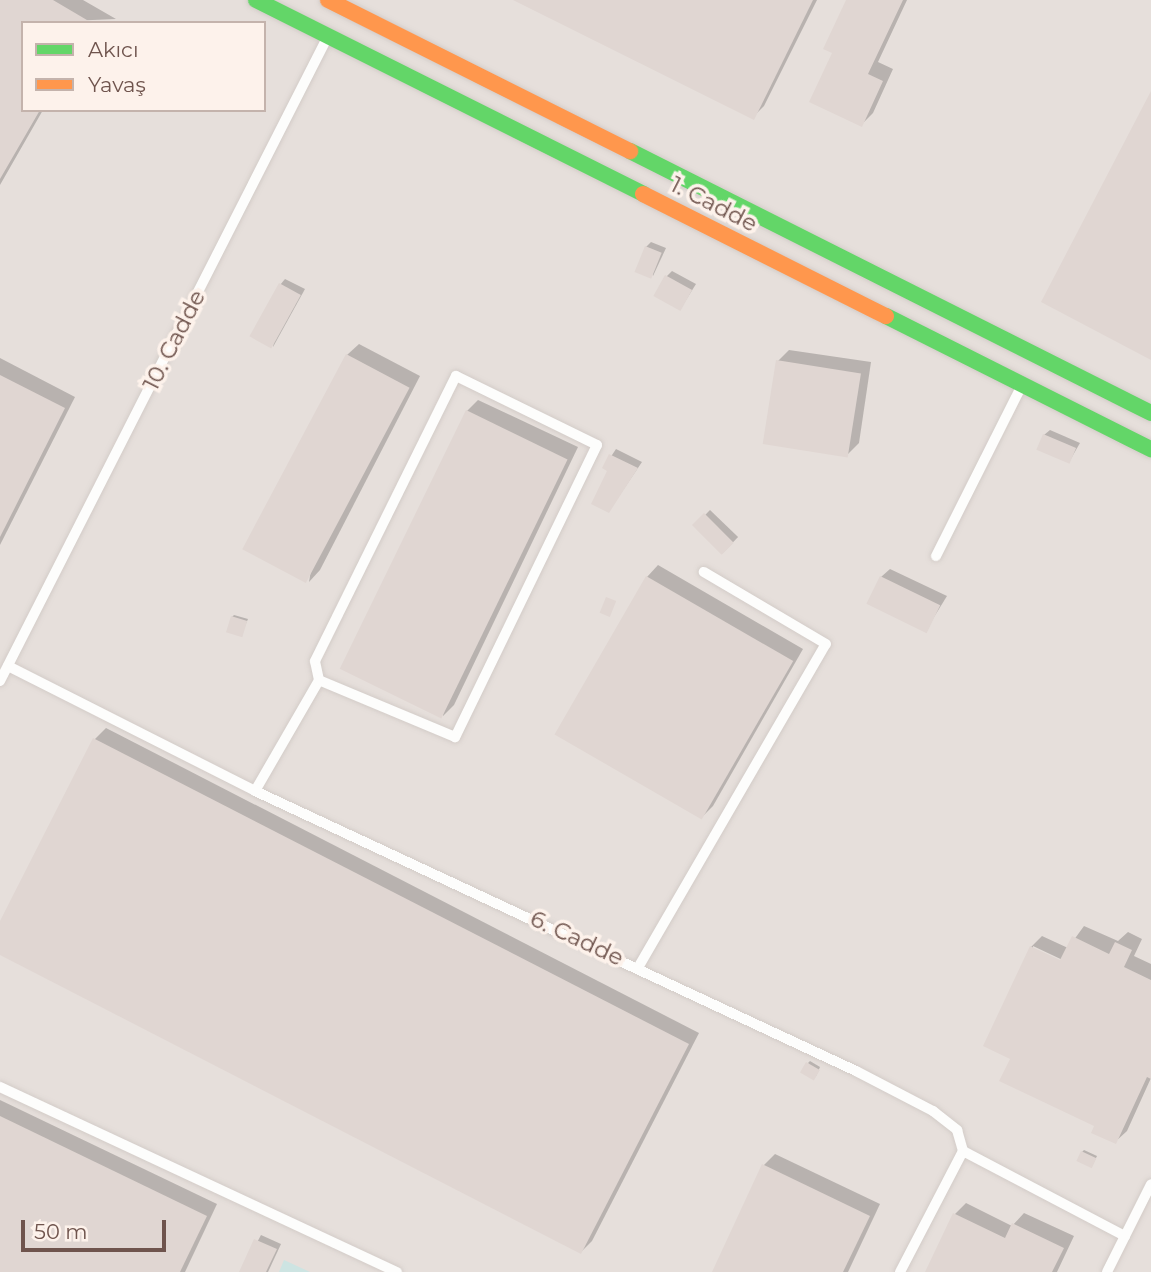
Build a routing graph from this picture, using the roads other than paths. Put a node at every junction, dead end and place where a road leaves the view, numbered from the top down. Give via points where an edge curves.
1 (256, 0) edge
2 (328, 0) edge
3 (340, 18) edge
4 (1022, 384) junction
5 (1151, 413) edge
6 (1151, 449) edge
7 (936, 556) dead end
8 (704, 572) dead end
9 (8, 666) junction
10 (318, 680) junction
11 (0, 681) edge
12 (255, 791) junction
13 (639, 966) junction
14 (0, 1087) edge
15 (963, 1151) junction
16 (1151, 1184) edge
17 (1125, 1236) junction
18 (397, 1272) edge
19 (900, 1272) edge
20 (1107, 1272) edge

1 - 3 street, 1. Cadde
2 - 3 street
3 - 4 street, 1. Cadde
3 - 5 street
3 - 9 lane, 10. Cadde
4 - 6 street, 1. Cadde
4 - 7 lane
8 - 13 lane via 826,644
9 - 11 lane, 10. Cadde
9 - 12 lane, 6. Cadde
10 - 10 lane via 315,661 456,376 597,445 455,737
10 - 12 lane
12 - 13 lane, 6. Cadde
13 - 15 lane, 6. Cadde via 933,1111 957,1130
14 - 18 lane
15 - 17 lane
15 - 19 lane
16 - 17 lane
17 - 20 lane

